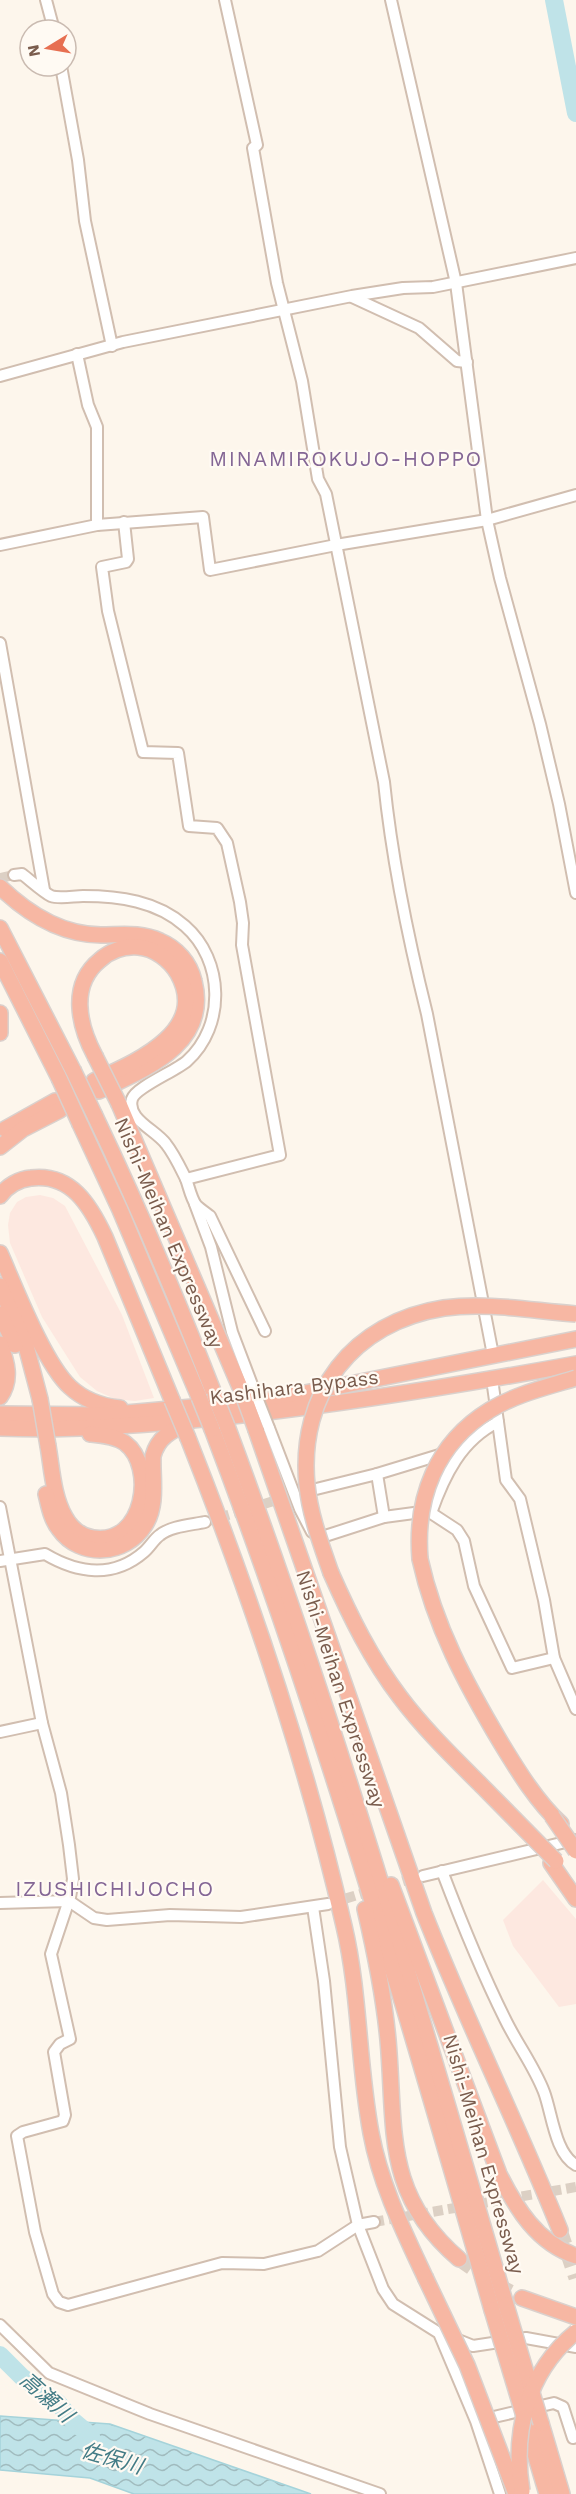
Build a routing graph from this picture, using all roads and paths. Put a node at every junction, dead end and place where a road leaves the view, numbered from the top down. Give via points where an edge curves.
1 (46, 0) edge
2 (225, 0) edge
3 (391, 0) edge
4 (51, 18) edge
5 (63, 78) edge
6 (576, 258) edge
7 (456, 282) junction
8 (352, 297) junction
9 (283, 311) junction
10 (112, 346) junction
11 (77, 354) junction
12 (467, 362) junction
13 (0, 376) edge
14 (576, 495) edge
15 (487, 520) junction
16 (124, 522) junction
17 (97, 525) junction
18 (0, 545) edge
19 (336, 545) junction
20 (0, 643) edge
21 (14, 875) tunnel mouth
22 (0, 887) edge
23 (44, 890) junction
24 (576, 893) edge
25 (0, 928) edge
26 (0, 961) edge
27 (0, 1014) edge
28 (0, 1033) edge
29 (0, 1132) edge
30 (0, 1147) edge
31 (186, 1179) junction
32 (0, 1196) edge
33 (195, 1203) junction
34 (0, 1252) edge
35 (5, 1286) edge
36 (19, 1312) junction
37 (0, 1314) edge
38 (576, 1314) edge
39 (0, 1325) edge
40 (265, 1331) dead end
41 (576, 1339) edge
42 (40, 1340) junction
43 (6, 1341) edge
44 (26, 1346) junction
45 (493, 1355) junction
46 (576, 1364) edge
47 (576, 1378) edge
48 (492, 1379) junction
49 (248, 1391) junction
50 (0, 1397) edge
51 (35, 1399) junction
52 (150, 1412) junction
53 (0, 1414) edge
54 (196, 1420) junction
55 (498, 1422) junction
56 (7, 1428) edge
57 (220, 1428) junction
58 (263, 1429) junction
59 (43, 1445) junction
60 (463, 1448) junction
61 (377, 1474) junction
62 (300, 1493) tunnel mouth
63 (0, 1507) edge
64 (431, 1514) junction
65 (384, 1517) junction
66 (205, 1522) tunnel mouth
67 (12, 1559) junction
68 (0, 1561) edge
69 (554, 1658) junction
70 (305, 1689) junction
71 (576, 1709) edge
72 (42, 1723) junction
73 (0, 1732) edge
74 (350, 1779) junction
75 (552, 1816) junction
76 (576, 1839) edge
77 (576, 1851) edge
78 (554, 1862) junction
79 (442, 1871) junction
80 (423, 1876) tunnel mouth
81 (576, 1882) edge
82 (576, 1899) edge
83 (69, 1901) junction
84 (0, 1903) edge
85 (328, 1904) tunnel mouth
86 (313, 1907) junction
87 (576, 2165) edge
88 (374, 2222) tunnel mouth
89 (358, 2225) junction
90 (560, 2230) tunnel mouth
91 (576, 2256) edge
92 (459, 2259) tunnel mouth
93 (522, 2298) tunnel mouth
94 (499, 2308) junction
95 (576, 2317) edge
96 (0, 2325) edge
97 (576, 2332) edge
98 (439, 2333) junction
99 (576, 2347) edge
100 (476, 2421) junction
101 (534, 2425) junction
102 (576, 2437) edge
103 (380, 2494) edge
104 (500, 2494) edge
105 (516, 2494) edge
106 (522, 2494) edge
107 (547, 2494) edge
108 (562, 2494) edge

1 - 4 street
2 - 9 street via 257,145 253,148
3 - 7 street
5 - 10 street via 85,221
6 - 7 street
7 - 8 street
7 - 12 street
8 - 9 street
8 - 12 street via 419,328 457,361
9 - 10 street
9 - 19 street via 302,381 318,479 326,494
10 - 11 street
11 - 13 street
11 - 17 street via 97,427
12 - 15 street
14 - 15 street
15 - 19 street
15 - 24 street via 540,724
16 - 17 street
16 - 19 street via 202,517 210,570
16 - 31 street via 128,559 102,567 108,611 143,752 178,753 189,826 217,828 227,843 280,1155
17 - 18 street
19 - 45 street
20 - 23 street
21 - 23 street via 22,874
22 - 49 highway, bridge via 22,908 48,923 87,934 149,937 171,947 188,966 196,990 190,1026 174,1049 151,1066 96,1086 144,1057 176,1028 184,1009 183,984 160,955 149,949 126,947 104,956 82,985 80,1016 88,1043 95,1056 119,1104
23 - 31 street via 51,897 92,896 150,904 188,928 209,962 215,983 211,1027 188,1060 140,1089 131,1104 133,1114 164,1141
25 - 57 highway, Nishi-Meihan Expressway, bridge via 140,1209 215,1395
26 - 57 highway, Nishi-Meihan Expressway, bridge via 80,1124 199,1397
27 - 28 highway
29 - 30 highway via 32,1112 57,1105
31 - 33 street
32 - 105 highway, bridge via 13,1184 40,1177 68,1184 82,1196 105,1237 188,1438 240,1576 303,1767 352,1961 371,2135 390,2200 467,2365
33 - 40 street via 210,1216
33 - 49 street via 211,1247
34 - 35 highway
35 - 36 highway
35 - 42 highway
35 - 44 highway
36 - 42 highway
36 - 44 highway
37 - 43 highway
38 - 78 highway, bridge via 496,1307 447,1308 399,1320 376,1331 358,1345 330,1378 320,1397 306,1459 317,1532 331,1573 361,1636 426,1729
39 - 43 highway
41 - 45 highway, Kashihara Bypass
42 - 52 highway via 59,1373 80,1395 114,1408
43 - 50 highway via 8,1377
43 - 51 highway
44 - 51 highway
45 - 52 highway, Kashihara Bypass via 270,1400
46 - 48 highway, Kashihara Bypass
47 - 75 highway, bridge via 498,1406 473,1422 432,1475 419,1517 420,1559 436,1618 470,1691
48 - 54 highway, Kashihara Bypass via 323,1406
48 - 55 street
49 - 58 highway, bridge
51 - 59 highway
52 - 53 highway
54 - 56 highway, Kashihara Bypass
54 - 59 highway via 160,1441 153,1456 153,1502 146,1524 132,1540 102,1551 80,1547 58,1528 49,1505
55 - 60 street via 482,1430
55 - 69 street via 506,1479 520,1499
56 - 59 highway via 98,1434 125,1443 134,1455 141,1486 139,1509 130,1526 115,1535 97,1538 79,1533 71,1526 60,1507
57 - 70 highway, Nishi-Meihan Expressway
57 - 74 highway, Nishi-Meihan Expressway via 290,1598
58 - 65 street via 312,1532 325,1536
58 - 90 highway via 424,1913
60 - 61 street
60 - 64 street via 438,1492
61 - 62 street
61 - 65 street
63 - 67 street
64 - 65 street
64 - 69 street via 457,1530 464,1541 474,1586 512,1668
66 - 67 street via 160,1534 145,1551 118,1568 78,1569 45,1554
67 - 68 street
67 - 72 street
69 - 71 street
70 - 92 highway via 375,1954 402,2178 423,2221
70 - 94 highway, Nishi-Meihan Expressway
72 - 73 street
72 - 83 street via 62,1793 73,1879
74 - 91 highway via 499,2174 520,2213 533,2228
74 - 94 highway, Nishi-Meihan Expressway
75 - 76 highway, bridge
75 - 77 highway, bridge
76 - 79 street
78 - 81 highway
78 - 82 highway
79 - 80 street
79 - 87 street via 479,1967 537,2076 567,2160
83 - 84 street
83 - 86 street via 94,1918 107,1920 170,1915 241,1917
83 - 89 street via 51,1954 70,2039 54,2052 66,2115 63,2121 17,2136 35,2232 52,2294 59,2302 68,2305 222,2263 264,2265 318,2251
85 - 86 street
86 - 89 street via 340,2147
88 - 89 street
89 - 98 street via 383,2289 393,2304
93 - 95 highway
94 - 101 highway, Nishi-Meihan Expressway, bridge
96 - 103 street via 50,2373 150,2414
97 - 106 highway, bridge via 545,2365 526,2403 519,2447
98 - 99 street via 473,2346 526,2338
98 - 100 street
100 - 102 street via 554,2403 563,2408 573,2438
100 - 104 street
101 - 107 highway, Nishi-Meihan Expressway
101 - 108 highway, Nishi-Meihan Expressway

